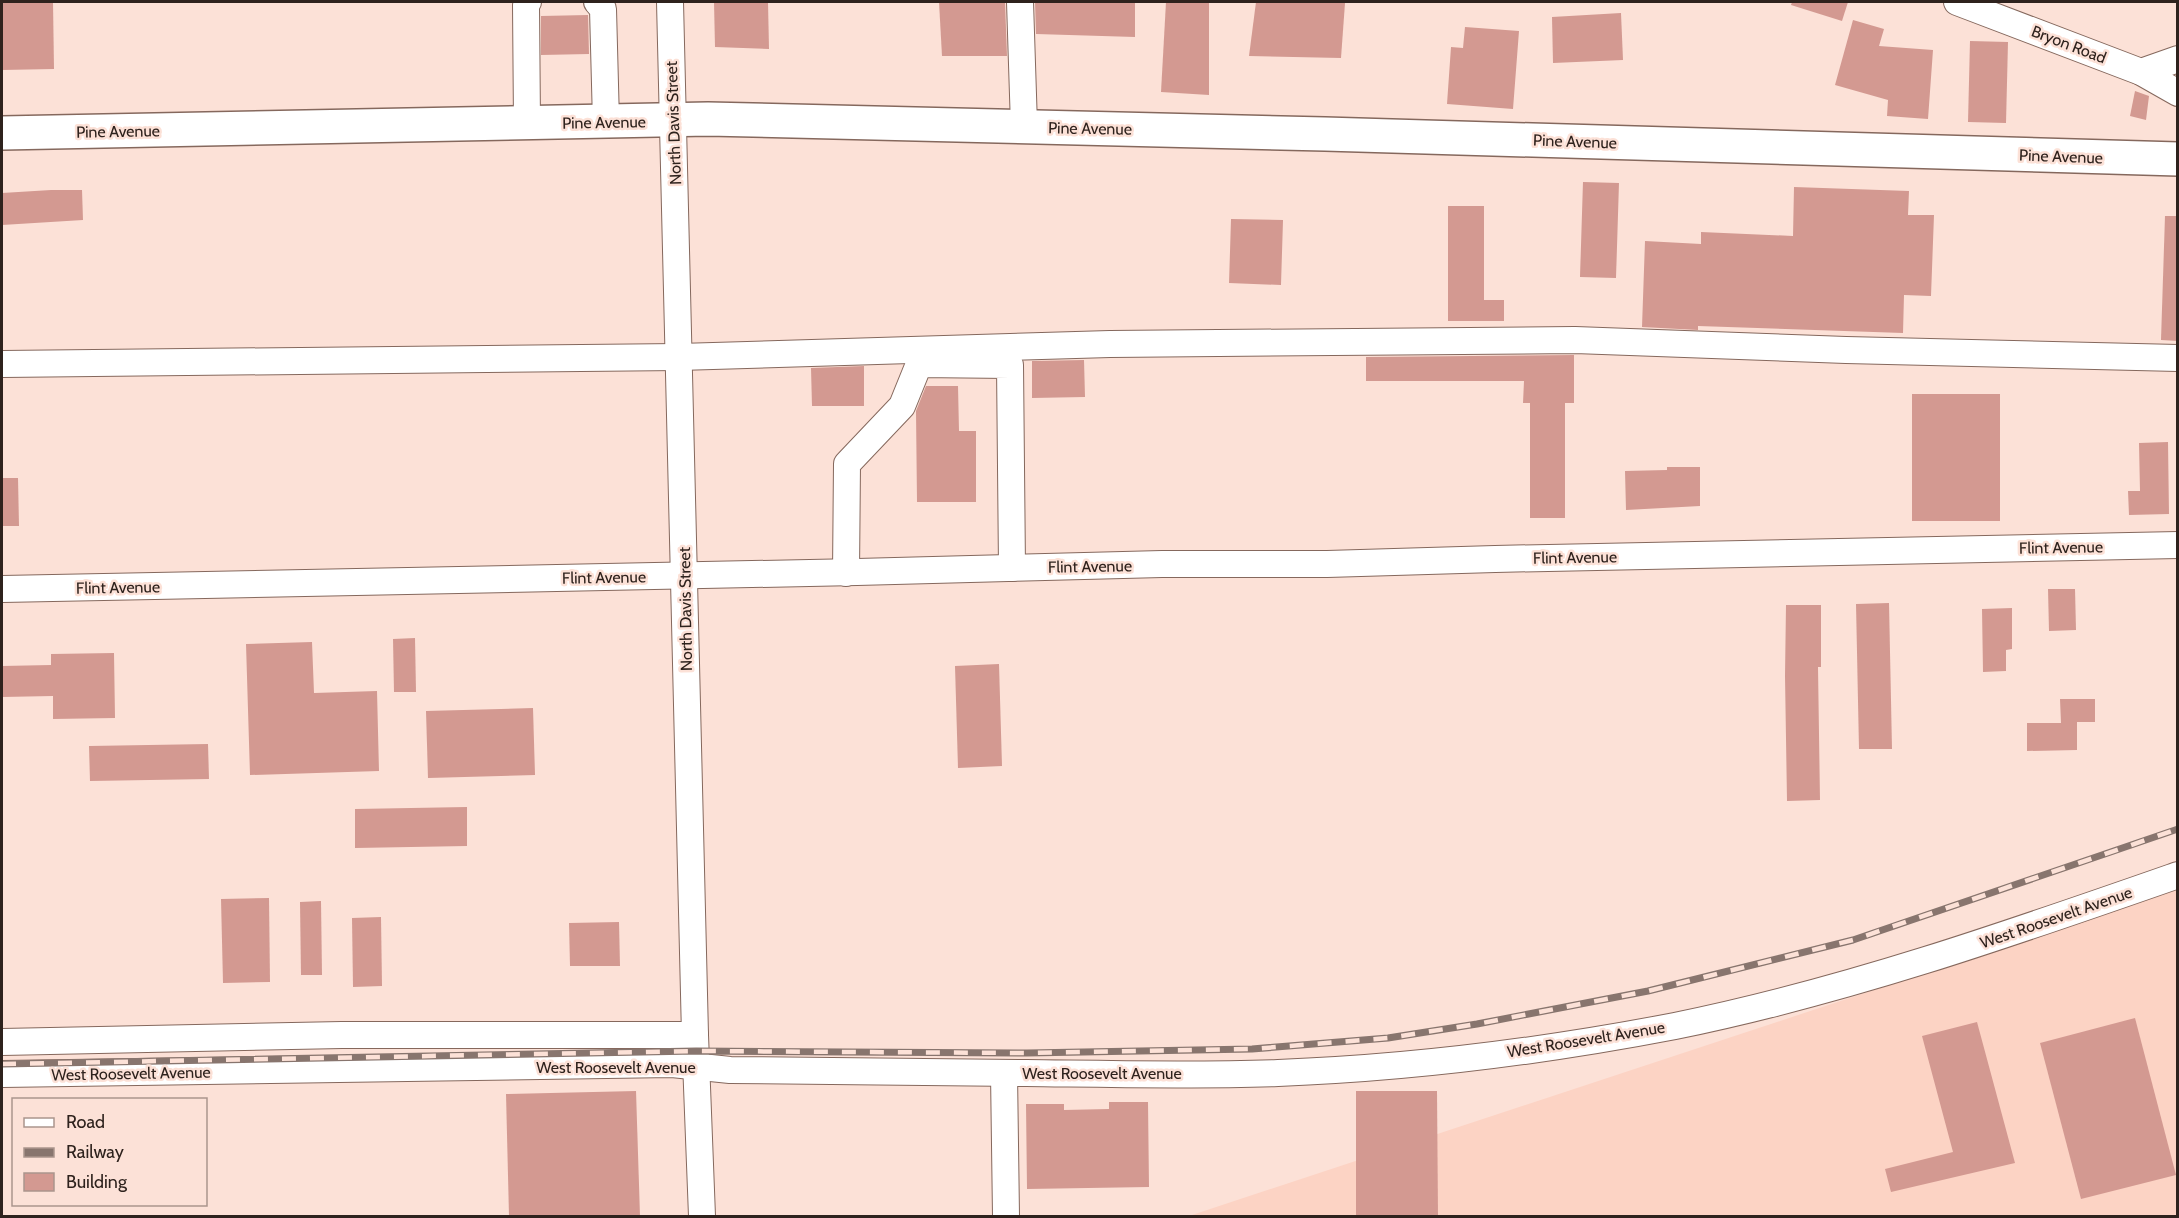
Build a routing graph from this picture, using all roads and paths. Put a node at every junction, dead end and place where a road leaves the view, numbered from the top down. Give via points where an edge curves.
1 (528, 2) edge
2 (597, 2) edge
3 (670, 2) edge
4 (1020, 2) edge
5 (1957, 2) edge
6 (2178, 59) edge
7 (2141, 72) junction
8 (2178, 93) edge
9 (674, 119) junction
10 (606, 122) junction
11 (527, 123) junction
12 (1024, 126) junction
13 (2, 133) edge
14 (2178, 159) edge
15 (679, 357) junction
16 (2178, 358) edge
17 (2, 364) edge
18 (2178, 545) edge
19 (1012, 568) junction
20 (846, 573) junction
21 (685, 575) junction
22 (2, 589) edge
23 (2178, 875) edge
24 (695, 1035) junction
25 (2, 1042) edge
26 (697, 1066) junction
27 (1004, 1073) junction
28 (2, 1074) edge
29 (702, 1216) edge
30 (1006, 1216) edge

1 - 11 street
2 - 10 street via 603,9
3 - 9 street, North Davis Street
4 - 12 street
5 - 7 street, Bryon Road
6 - 7 street
7 - 8 street, Bryon Road
9 - 10 main road, Pine Avenue
9 - 12 main road, Pine Avenue
9 - 15 street, North Davis Street
10 - 11 main road, Pine Avenue
11 - 13 main road, Pine Avenue
12 - 14 main road, Pine Avenue
15 - 16 street via 1110,344 1575,340
15 - 17 street
15 - 21 street, North Davis Street
18 - 19 street, Flint Avenue
19 - 20 street, Flint Avenue
19 - 20 street via 1010,365 919,364 902,406 847,464
20 - 21 street, Flint Avenue
21 - 22 street, Flint Avenue
21 - 24 street, North Davis Street
23 - 27 street, West Roosevelt Avenue via 1913,965 1776,1004 1554,1046 1279,1073
24 - 25 street, West Roosevelt Avenue via 354,1035
24 - 26 street, North Davis Street
26 - 27 street, West Roosevelt Avenue via 730,1070
26 - 28 street, West Roosevelt Avenue
26 - 29 street, North Davis Street
27 - 30 street

